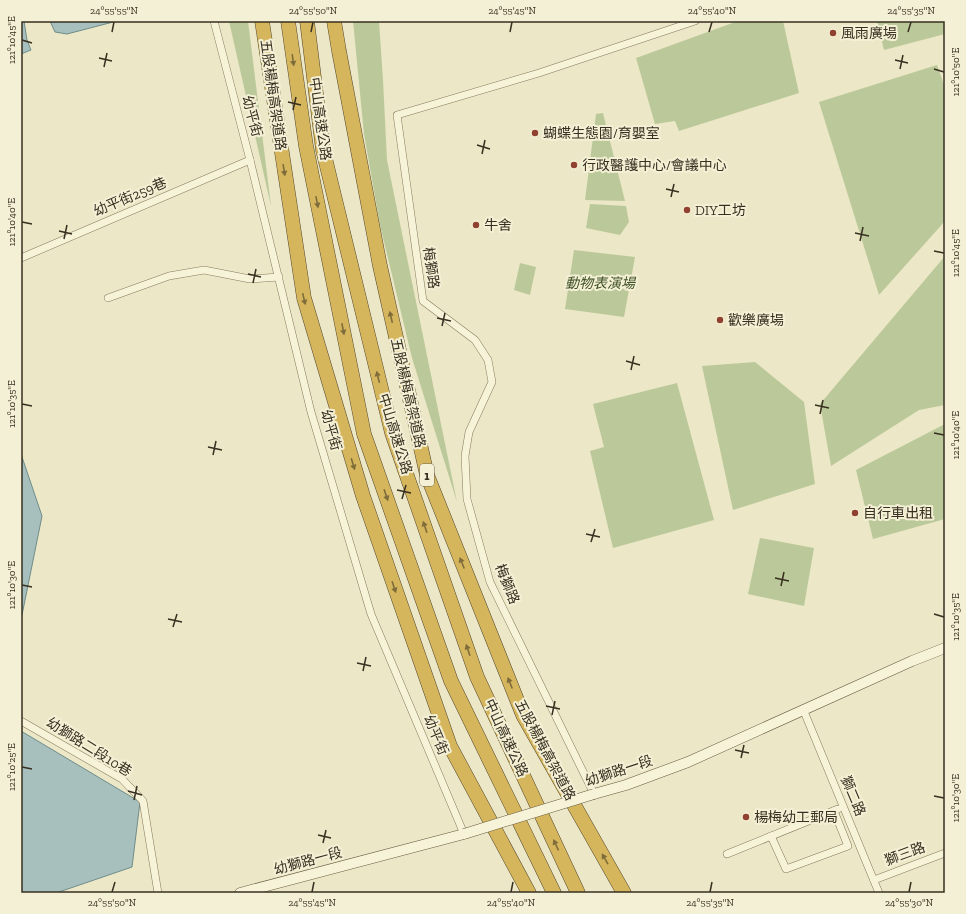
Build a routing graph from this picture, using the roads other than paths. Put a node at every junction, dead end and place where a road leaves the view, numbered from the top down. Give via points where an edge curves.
1 (214, 21) edge
2 (262, 21) edge
3 (288, 21) edge
4 (307, 21) edge
5 (334, 21) edge
6 (695, 21) edge
7 (250, 160) junction
8 (21, 258) edge
9 (279, 277) junction
10 (108, 298) dead end
11 (945, 648) edge
12 (803, 709) junction
13 (21, 721) edge
14 (594, 794) junction
15 (844, 807) junction
16 (834, 811) junction
17 (464, 834) junction
18 (771, 836) junction
19 (945, 853) edge
20 (727, 854) dead end
21 (874, 880) junction
22 (158, 893) edge
23 (240, 893) edge
24 (529, 893) edge
25 (554, 893) edge
26 (578, 893) edge
27 (624, 893) edge
28 (879, 893) edge

1 - 7 street, 幼平街
2 -> 24 highway, 五股楊梅高架道路 via 304,298 363,496 450,746
3 -> 25 highway, 中山高速公路 via 306,146 364,434 451,681
26 -> 4 highway, 中山高速公路 / 1 via 477,677 392,433 323,150
27 -> 5 highway, 五股楊梅高架道路 / 1 via 522,714 427,475 380,266
6 - 14 street, 梅獅路 via 539,73 397,116 423,301 475,340 488,360 492,382 469,432 465,456 467,498 490,582
7 - 8 street, 幼平街259巷
7 - 9 street, 幼平街
9 - 10 street via 250,279 204,270 169,276
9 - 17 street, 幼平街 via 312,412 371,614
11 - 12 street, 幼獅路一段
12 - 14 street, 幼獅路一段 via 688,762
12 - 15 street, 獅二路
13 - 22 street, 幼獅路二段10巷 via 122,779 143,801
14 - 17 street, 幼獅路一段, bridge
15 - 16 street
15 - 21 street, 獅二路
16 - 18 street
16 - 18 street via 848,846 786,869
17 - 23 street, 幼獅路一段
18 - 20 street
19 - 21 street, 獅三路
21 - 28 street, 獅二路

